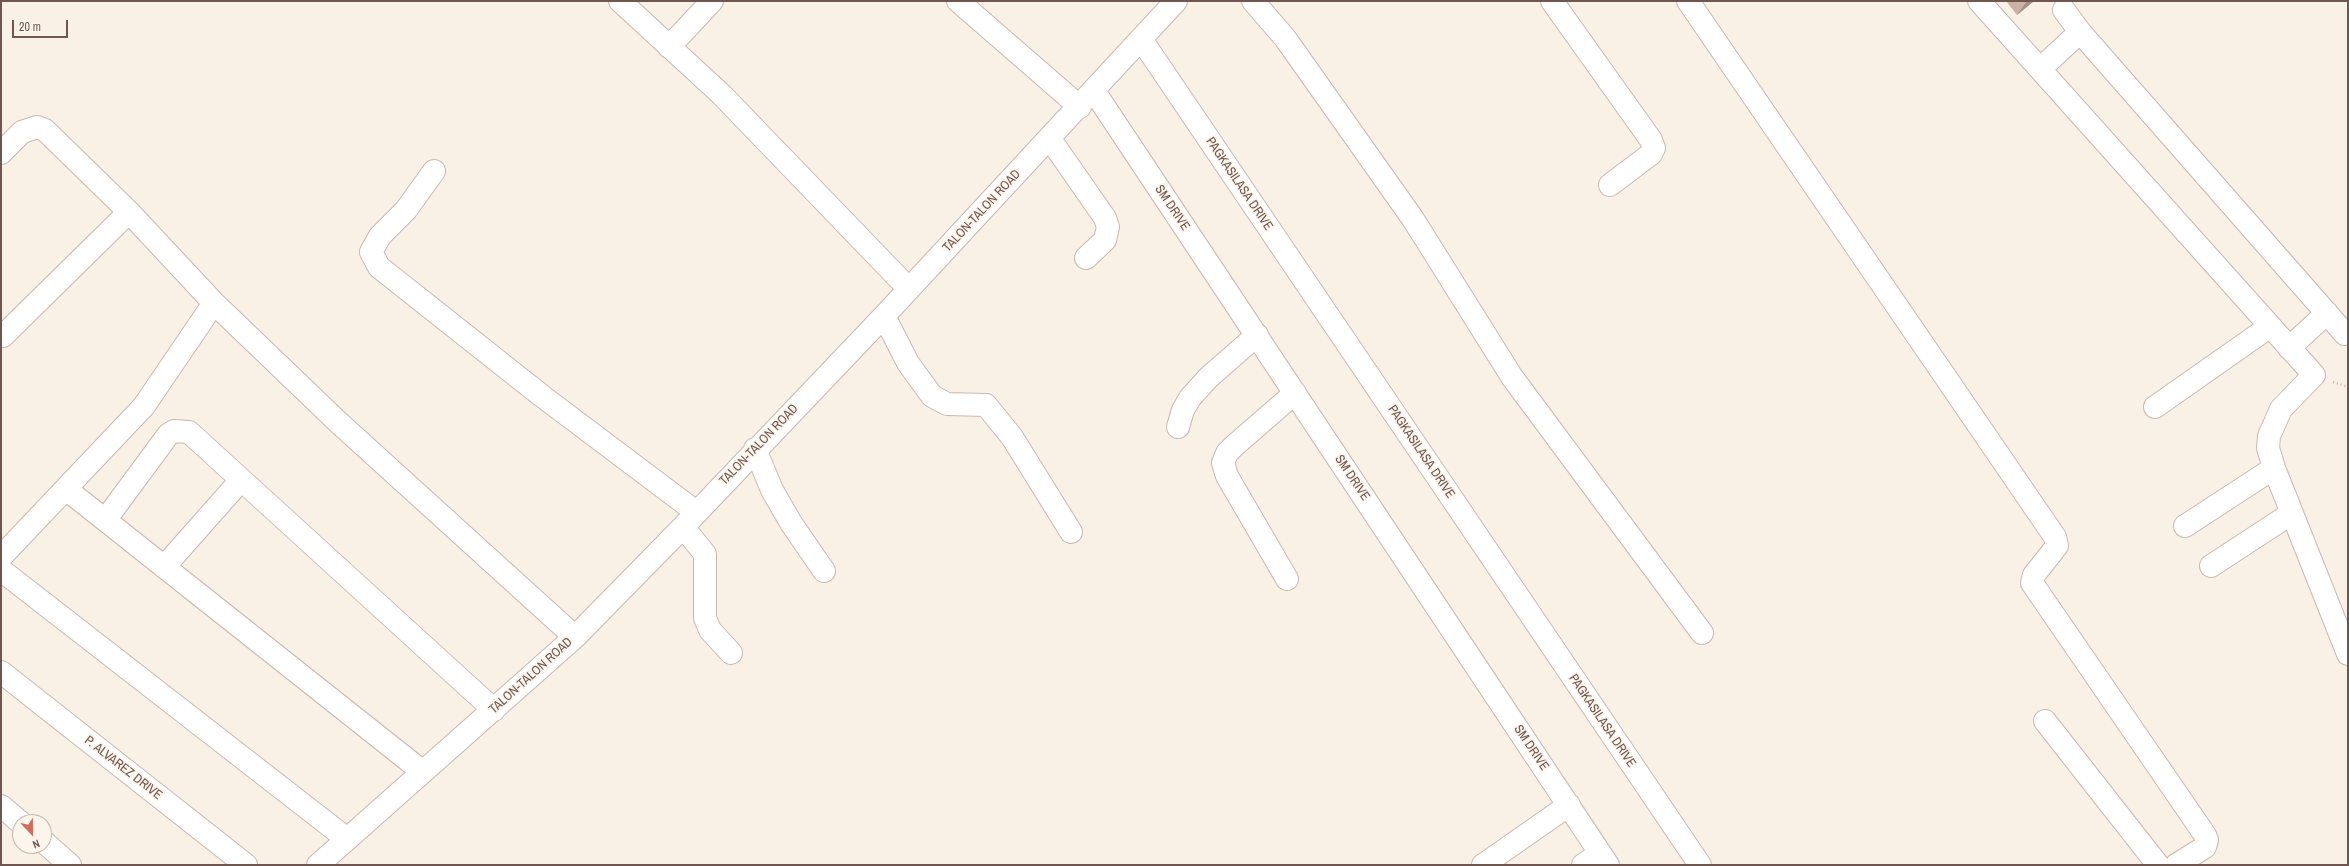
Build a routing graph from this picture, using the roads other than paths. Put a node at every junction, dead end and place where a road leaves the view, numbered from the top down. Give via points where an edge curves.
1 (620, 1) edge
2 (712, 1) edge
3 (958, 1) edge
4 (1252, 1) edge
5 (1552, 1) edge
6 (1688, 1) edge
7 (1980, 1) edge
8 (1174, 2) edge
9 (2064, 10) dead end
10 (2080, 32) junction
11 (1141, 39) junction
12 (669, 47) junction
13 (2040, 69) junction
14 (1094, 91) junction
15 (1080, 107) junction
16 (1050, 139) junction
17 (1, 152) edge
18 (434, 172) dead end
19 (1610, 185) dead end
20 (129, 212) junction
21 (1086, 258) dead end
22 (909, 289) junction
23 (214, 303) junction
24 (2327, 313) junction
25 (884, 316) junction
26 (2269, 328) junction
27 (2345, 334) dead end
28 (1257, 335) junction
29 (3, 336) dead end
30 (2289, 348) junction
31 (1295, 393) junction
32 (2155, 407) dead end
33 (1178, 427) dead end
34 (755, 449) junction
35 (2274, 468) junction
36 (241, 480) junction
37 (66, 489) junction
38 (2292, 513) junction
39 (106, 519) junction
40 (689, 520) junction
41 (2185, 526) dead end
42 (1071, 532) dead end
43 (1, 557) edge
44 (2210, 566) dead end
45 (164, 567) junction
46 (1, 570) edge
47 (824, 571) dead end
48 (1287, 579) dead end
49 (1702, 633) dead end
50 (575, 637) junction
51 (731, 653) dead end
52 (2348, 654) edge
53 (1, 672) edge
54 (494, 710) junction
55 (2045, 721) dead end
56 (423, 772) junction
57 (1569, 805) junction
58 (1, 806) edge
59 (12, 815) edge
60 (348, 839) junction
61 (52, 849) edge
62 (1604, 859) edge
63 (70, 865) edge
64 (246, 865) edge
65 (318, 865) edge
66 (1483, 865) edge
67 (1583, 865) edge
68 (1700, 865) edge
69 (2158, 865) edge
70 (2176, 865) edge

1 - 12 street
2 - 12 street
3 - 15 street
4 - 49 street via 1285,38 1409,214 1512,377
5 - 19 street via 1651,140 1654,148 1651,154
6 - 70 street via 2055,537 2057,546 2034,575 2032,583 2207,840 2205,847
7 - 13 street
8 - 11 street, TALON-TALON ROAD
9 - 10 street
10 - 13 street
10 - 24 street
11 - 14 street, TALON-TALON ROAD
11 - 68 street, PAGKASILASA DRIVE
12 - 22 street via 722,95
13 - 26 street
14 - 15 street, TALON-TALON ROAD
14 - 28 street, SM DRIVE
15 - 16 street, TALON-TALON ROAD
16 - 21 street via 1105,218 1108,228 1105,240
16 - 22 street, TALON-TALON ROAD
17 - 20 street via 22,132 37,127 45,130
18 - 40 street via 406,210 377,241 371,252 379,268 542,396
20 - 23 street
20 - 29 street
22 - 25 street, TALON-TALON ROAD
23 - 37 street via 144,406
23 - 50 street via 338,422
24 - 27 street
24 - 30 street
25 - 34 street, TALON-TALON ROAD
25 - 42 street via 908,363 932,396 946,404 986,405 1012,437
26 - 30 street
26 - 32 street
28 - 31 street, SM DRIVE
28 - 33 street via 1208,378 1190,398
30 - 35 street via 2314,375 2281,409 2274,422 2268,448
31 - 48 street via 1234,446 1227,453 1223,463 1227,476
31 - 57 street, SM DRIVE
34 - 40 street, TALON-TALON ROAD
34 - 47 street via 772,490
35 - 38 street
35 - 41 street
36 - 39 street via 189,432 174,431 168,434
36 - 45 street
36 - 54 street
37 - 39 street
37 - 43 street
38 - 44 street
38 - 52 street
39 - 45 street
40 - 50 street, TALON-TALON ROAD
40 - 51 street via 705,554 707,624
45 - 56 street
46 - 60 street
50 - 54 street, TALON-TALON ROAD
53 - 64 street, P. ALVAREZ DRIVE
54 - 56 street, TALON-TALON ROAD
55 - 69 street
56 - 60 street, TALON-TALON ROAD
57 - 62 street, SM DRIVE
57 - 66 street
58 - 59 street
60 - 65 street, TALON-TALON ROAD
61 - 63 street
62 - 67 street

